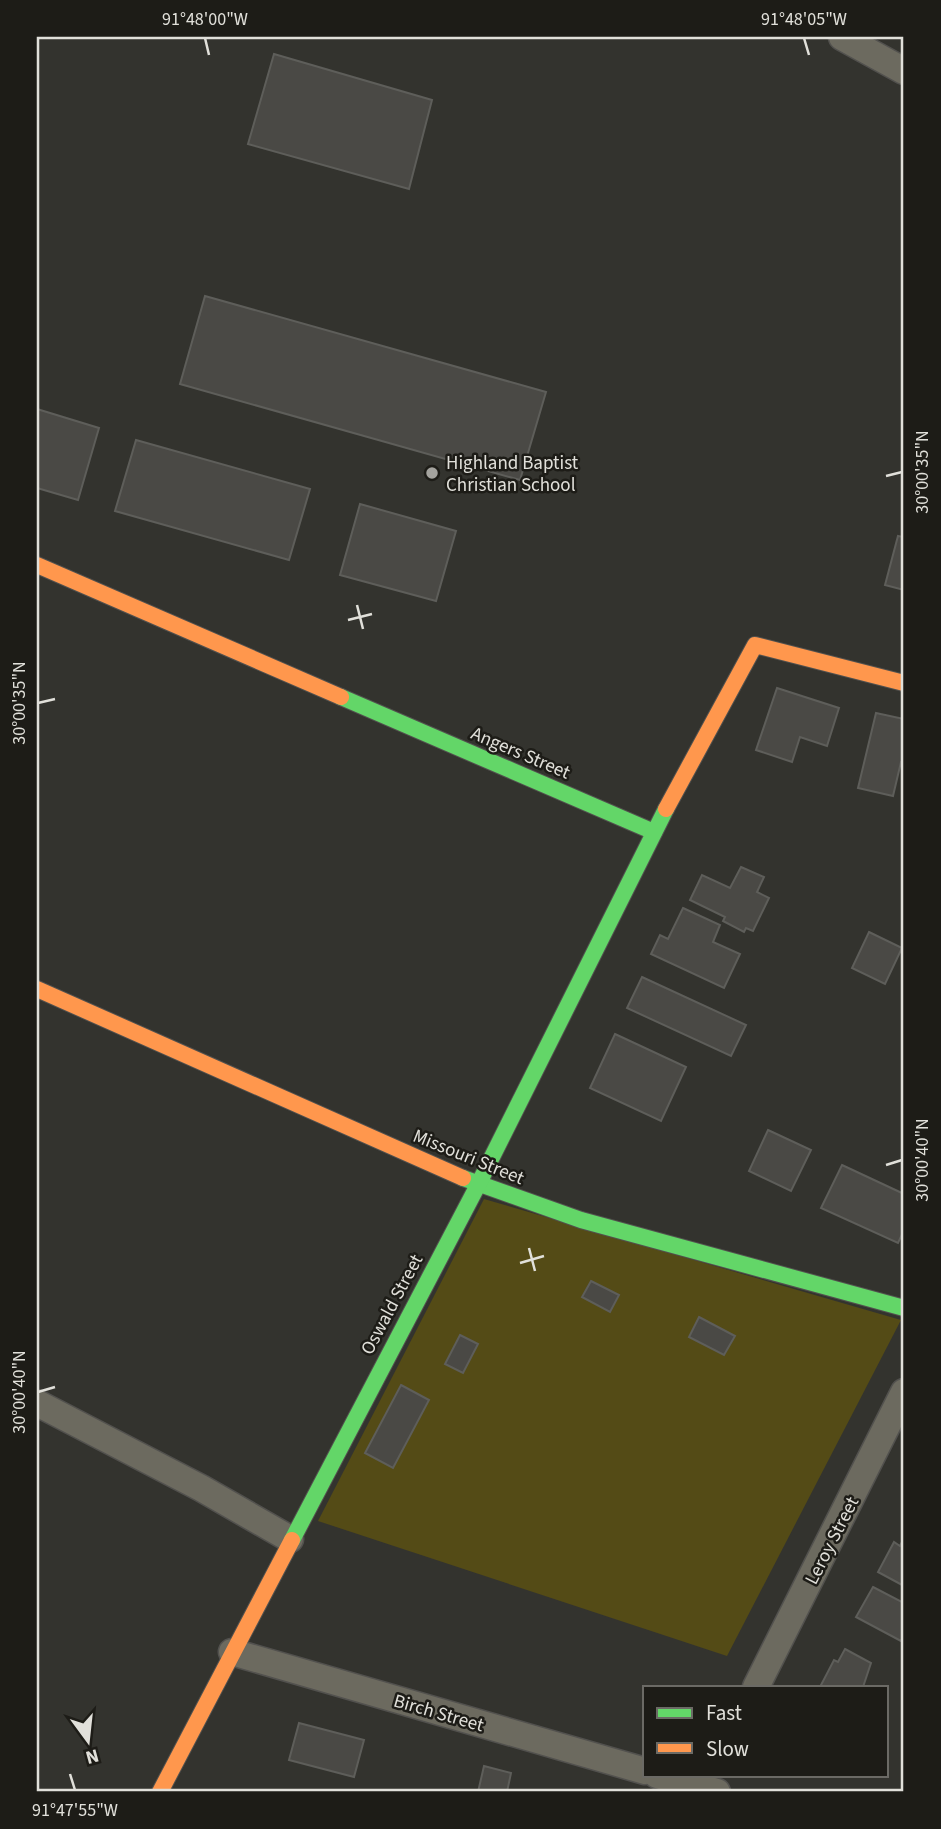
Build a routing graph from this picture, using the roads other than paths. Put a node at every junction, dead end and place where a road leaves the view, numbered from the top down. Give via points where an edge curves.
1 (842, 37) edge
2 (904, 71) edge
3 (37, 565) edge
4 (904, 683) edge
5 (654, 832) junction
6 (37, 989) edge
7 (478, 1185) junction
8 (904, 1308) edge
9 (904, 1392) edge
10 (37, 1403) edge
11 (290, 1539) junction
12 (232, 1652) junction
13 (757, 1686) edge
14 (643, 1770) edge
15 (662, 1776) edge
16 (711, 1785) edge
17 (160, 1792) edge

1 - 2 street
3 - 5 street, Angers Street
4 - 5 street via 755,645
5 - 7 street, Oswald Street
6 - 7 street, Missouri Street
7 - 8 street, Missouri Street via 581,1220
7 - 11 street, Oswald Street
9 - 13 street, Leroy Street
10 - 11 street
11 - 12 street, Oswald Street
12 - 14 street, Birch Street
12 - 17 street, Oswald Street
15 - 16 street

